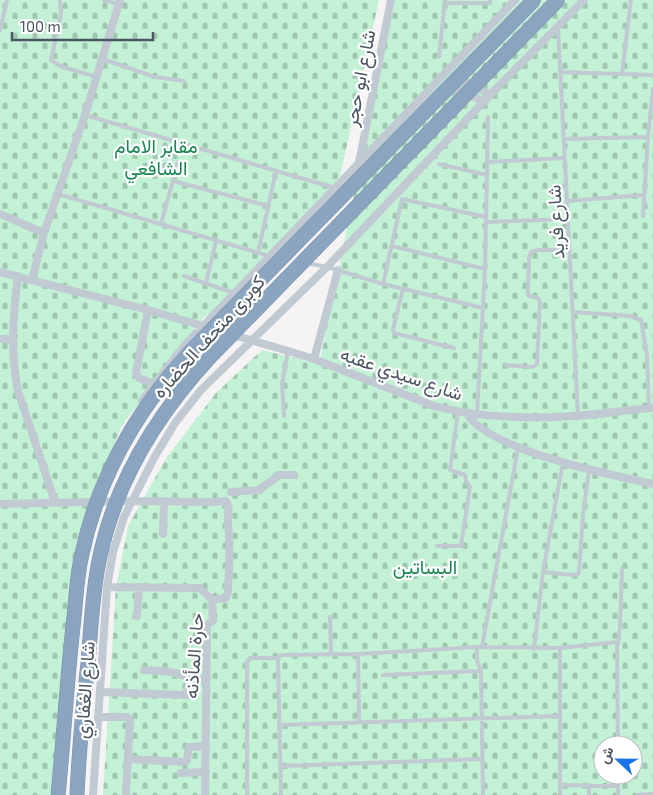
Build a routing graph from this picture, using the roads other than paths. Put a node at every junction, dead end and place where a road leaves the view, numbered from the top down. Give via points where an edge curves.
1 (8, 0) edge
2 (60, 0) edge
3 (104, 0) edge
4 (390, 0) edge
5 (490, 0) edge
6 (515, 0) edge
7 (534, 0) edge
8 (558, 0) edge
9 (584, 0) edge
10 (630, 0) edge
11 (445, 1) edge
12 (119, 2) edge
13 (558, 27) junction
14 (0, 30) edge
15 (439, 57) dead end
16 (103, 59) junction
17 (447, 71) junction
18 (560, 72) junction
19 (622, 73) junction
20 (653, 75) edge
21 (98, 77) junction
22 (439, 79) junction
23 (184, 80) dead end
24 (653, 88) edge
25 (490, 96) junction
26 (484, 102) junction
27 (85, 115) junction
28 (488, 117) dead end
29 (648, 137) junction
30 (564, 139) junction
31 (565, 158) junction
32 (178, 162) dead end
33 (360, 162) junction
34 (487, 162) junction
35 (439, 164) dead end
36 (276, 171) junction
37 (487, 175) junction
38 (173, 181) junction
39 (335, 188) junction
40 (58, 194) junction
41 (644, 194) junction
42 (567, 201) junction
43 (268, 206) junction
44 (0, 214) edge
45 (643, 216) dead end
46 (486, 217) junction
47 (568, 219) junction
48 (486, 222) junction
49 (161, 224) junction
50 (44, 233) junction
51 (216, 241) junction
52 (392, 246) junction
53 (570, 250) junction
54 (258, 253) junction
55 (270, 256) junction
56 (289, 260) dead end
57 (298, 261) dead end
58 (327, 267) junction
59 (485, 269) junction
60 (338, 270) junction
61 (0, 272) edge
62 (18, 276) junction
63 (184, 276) dead end
64 (32, 280) junction
65 (206, 283) junction
66 (383, 284) junction
67 (403, 288) junction
68 (234, 293) junction
69 (483, 308) junction
70 (148, 310) junction
71 (573, 312) junction
72 (203, 326) junction
73 (13, 338) junction
74 (0, 339) edge
75 (251, 341) junction
76 (454, 348) dead end
77 (288, 351) junction
78 (314, 359) junction
79 (506, 365) dead end
80 (154, 384) junction
81 (651, 408) edge
82 (462, 412) junction
83 (477, 414) junction
84 (284, 416) dead end
85 (578, 416) junction
86 (518, 447) junction
87 (563, 462) junction
88 (589, 470) junction
89 (294, 475) dead end
90 (653, 484) edge
91 (132, 501) junction
92 (226, 501) junction
93 (55, 502) junction
94 (93, 502) junction
95 (164, 502) junction
96 (0, 504) edge
97 (163, 534) dead end
98 (437, 546) dead end
99 (622, 569) dead end
100 (543, 572) junction
101 (107, 587) junction
102 (139, 587) junction
103 (212, 600) junction
104 (137, 616) dead end
105 (330, 617) dead end
106 (618, 644) junction
107 (479, 647) junction
108 (560, 648) junction
109 (534, 649) junction
110 (330, 654) junction
111 (358, 654) junction
112 (278, 658) junction
113 (144, 670) dead end
114 (482, 670) junction
115 (383, 675) dead end
116 (207, 679) junction
117 (190, 681) junction
118 (101, 692) junction
119 (559, 716) junction
120 (98, 717) junction
121 (481, 718) junction
122 (359, 722) junction
123 (280, 725) junction
124 (618, 735) edge
125 (206, 746) junction
126 (128, 759) junction
127 (482, 759) junction
128 (281, 766) junction
129 (206, 772) junction
130 (182, 773) dead end
131 (560, 784) junction
132 (589, 785) junction
133 (618, 786) joint
134 (653, 794) edge
135 (57, 795) edge
136 (76, 795) edge
137 (94, 795) edge
138 (126, 795) edge
139 (205, 795) edge
140 (247, 795) edge
141 (281, 795) edge
142 (483, 795) edge
143 (560, 795) edge
144 (589, 795) edge
145 (618, 795) edge
146 (637, 795) edge

1 - 14 lane
2 - 21 lane via 61,14 51,60 62,67
3 - 12 lane
4 - 33 street, شارع ابو حجر
5 - 11 lane via 490,3
6 - 17 street
7 - 135 highway, كوبرى متحف الحضاره, bridge via 189,353 161,385 133,426 99,496 81,556
8 - 136 highway, كوبرى متحف الحضاره, bridge via 212,354 174,398 146,439 118,497 98,563
9 - 13 street, شارع الغفاري
10 - 19 lane
11 - 15 lane
12 - 16 street
13 - 18 lane, شارع فريد
13 - 25 street, شارع الغفاري
16 - 21 street
16 - 23 lane via 154,77
17 - 22 street
17 - 25 street
18 - 19 lane
18 - 30 lane, شارع فريد
19 - 20 lane
21 - 27 street
22 - 26 street
22 - 33 street
24 - 29 lane
25 - 26 street, شارع الغفاري
26 - 58 street, شارع الغفاري
27 - 36 lane
27 - 40 street
28 - 34 lane
29 - 30 lane
29 - 41 lane
30 - 31 lane, شارع فريد
31 - 34 lane
31 - 42 lane, شارع فريد
32 - 38 lane
33 - 39 street
34 - 37 lane
35 - 37 lane
36 - 39 lane
36 - 43 lane
37 - 46 lane
38 - 43 lane
38 - 49 lane
39 - 55 street
40 - 49 lane
40 - 50 street
41 - 42 lane
41 - 45 lane
42 - 47 lane, شارع فريد
43 - 54 lane
44 - 50 street
46 - 48 lane
46 - 52 lane via 402,199
47 - 48 lane
47 - 53 lane, شارع فريد
48 - 59 lane
49 - 51 lane
50 - 64 street
51 - 54 lane
51 - 65 lane
52 - 59 lane
52 - 66 lane
53 - 71 lane, شارع فريد
53 - 79 lane via 531,252 528,294 540,301 537,364 533,367
54 - 55 lane
55 - 56 lane
55 - 68 street
57 - 58 lane
58 - 60 lane
58 - 75 street, شارع الغفاري
59 - 69 lane
60 - 66 lane
60 - 78 street
61 - 62 street, شارع سيدي عقبه
62 - 64 street, شارع سيدي عقبه
62 - 73 street
63 - 65 lane
64 - 70 street, شارع سيدي عقبه
65 - 68 lane
66 - 67 lane
67 - 69 lane
67 - 76 lane via 394,333
68 - 72 street
69 - 83 lane
70 - 72 street, شارع سيدي عقبه
70 - 80 street via 136,372 141,379
71 - 81 lane via 630,316 641,320
71 - 85 lane, شارع فريد
72 - 75 street, شارع سيدي عقبه
72 - 80 street
73 - 74 street
73 - 93 street via 18,391
75 - 77 street, شارع سيدي عقبه
75 - 91 street, شارع الغفاري via 187,406 164,440
77 - 78 street, شارع سيدي عقبه
77 - 84 lane via 282,384
78 - 82 street, شارع سيدي عقبه via 426,403
80 - 94 street via 116,446
81 - 85 street, شارع سيدي عقبه
82 - 83 street, شارع سيدي عقبه
82 - 86 street via 481,429
82 - 98 lane via 450,470 465,475 470,487 462,546
83 - 85 street, شارع سيدي عقبه
86 - 87 street
86 - 107 lane
87 - 88 street
87 - 100 lane
88 - 90 street
88 - 100 lane via 578,574
89 - 92 street via 278,475 260,490 232,488
91 - 94 street
91 - 95 street
91 - 101 street, شارع الغفاري via 118,532
92 - 95 street
92 - 103 street via 230,534 228,592 226,598
93 - 94 street
93 - 96 street
94 - 135 street via 77,554 70,601
95 - 97 street
99 - 106 lane
100 - 109 lane
101 - 102 street, حارة المأذنه
101 - 118 street, شارع الغفاري
102 - 103 street, حارة المأذنه via 200,588
102 - 104 street
103 - 116 street, حارة المأذنه via 214,621 208,624
105 - 110 lane
106 - 108 lane
106 - 124 lane
107 - 109 lane
107 - 111 lane
107 - 114 lane via 477,661
108 - 109 lane
108 - 119 lane
110 - 111 lane
110 - 112 lane via 282,655
111 - 122 lane
112 - 123 lane
112 - 140 lane via 250,658 246,663
113 - 117 street via 179,674
114 - 115 lane
114 - 121 lane
116 - 117 street
116 - 125 street, حارة المأذنه
117 - 118 street via 187,695
118 - 120 street, شارع الغفاري
119 - 121 lane
119 - 131 lane
120 - 126 street via 130,719
120 - 137 street, شارع الغفاري
121 - 122 lane
121 - 127 lane
122 - 123 lane
123 - 128 lane
125 - 126 street via 189,747 185,762
125 - 129 street, حارة المأذنه
126 - 138 street
127 - 128 lane
127 - 142 lane
128 - 141 lane
129 - 130 street
129 - 139 street, حارة المأذنه
131 - 132 lane
131 - 143 lane
132 - 133 lane
132 - 144 lane
133 - 145 lane
134 - 146 lane

